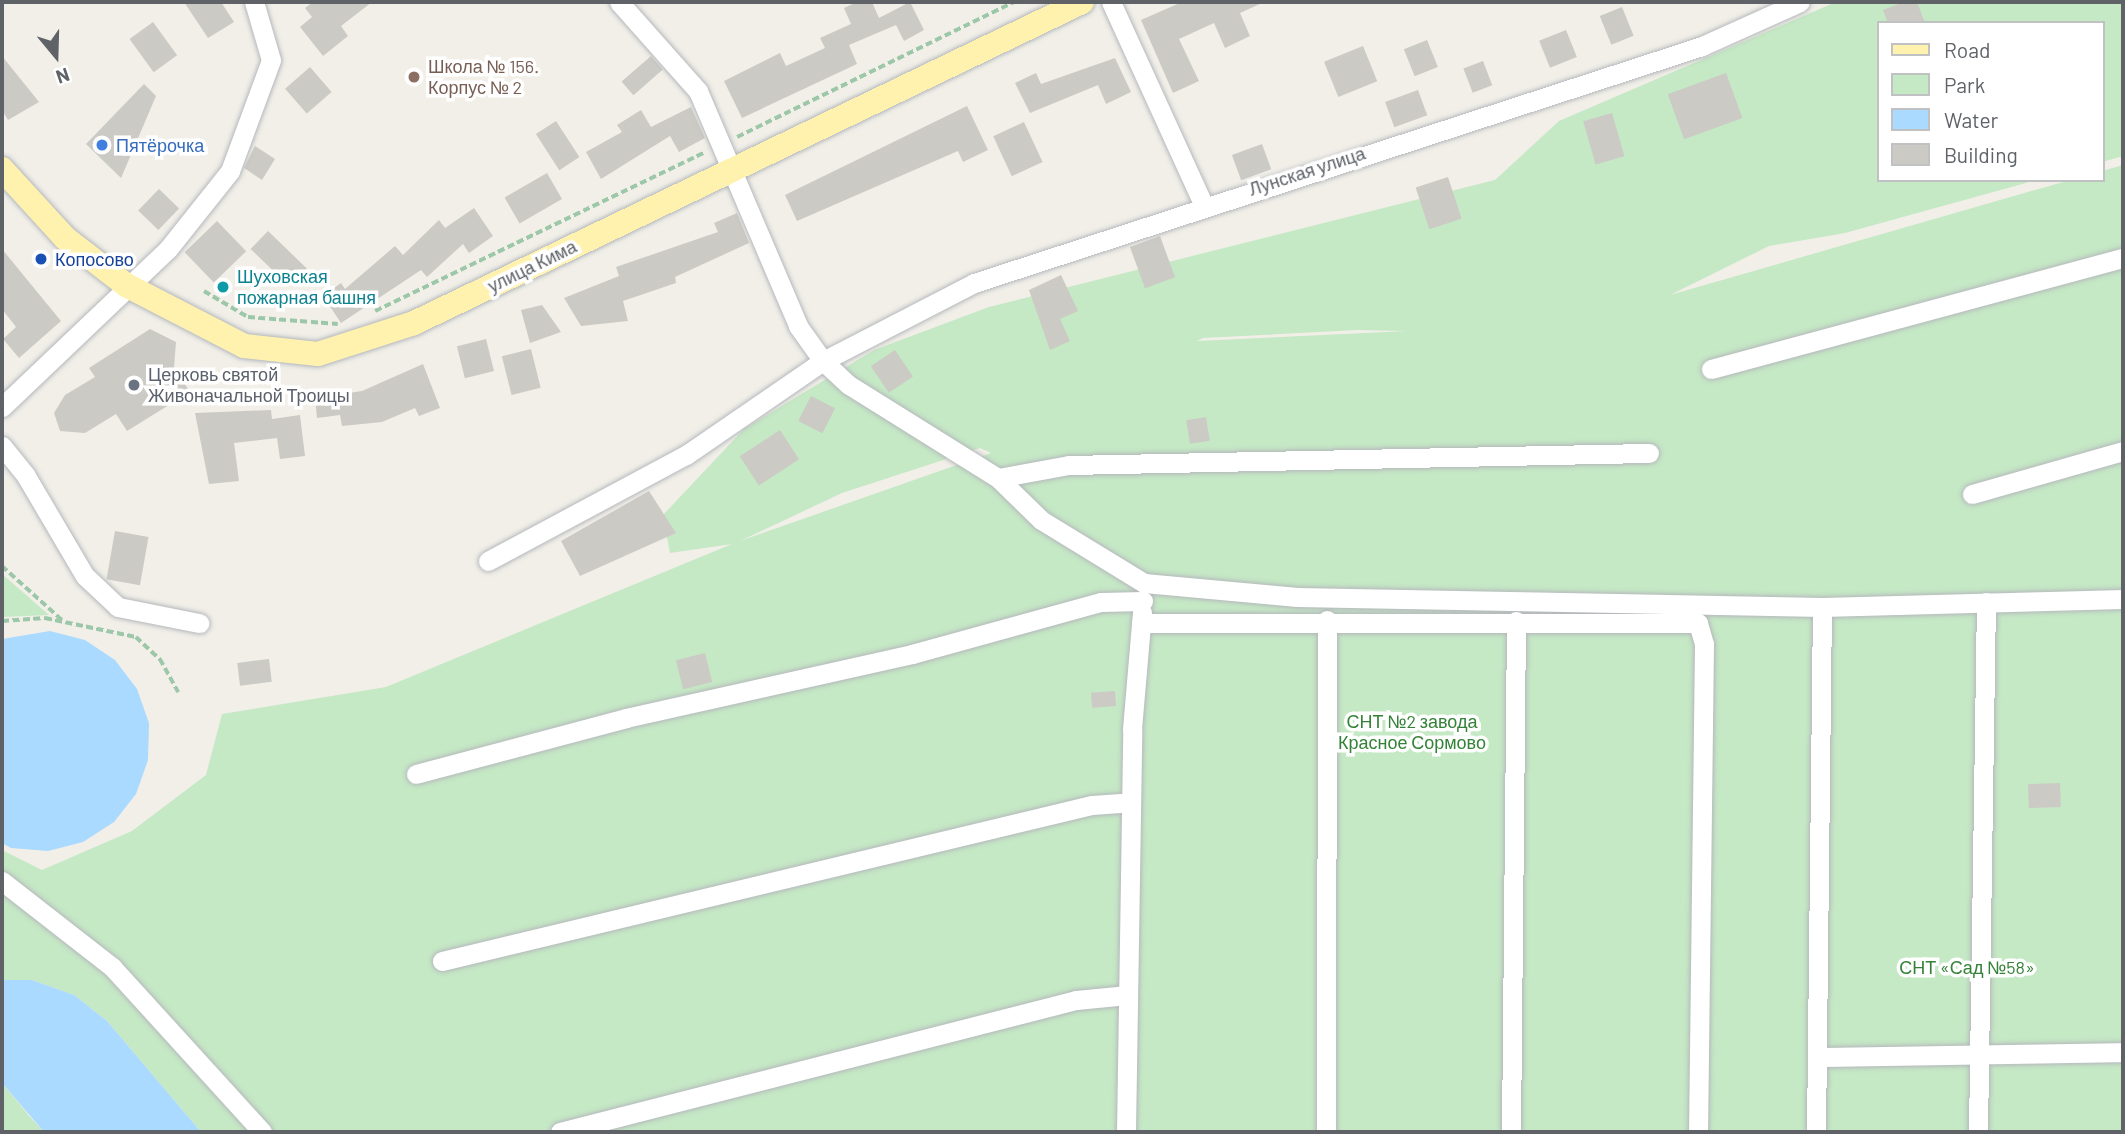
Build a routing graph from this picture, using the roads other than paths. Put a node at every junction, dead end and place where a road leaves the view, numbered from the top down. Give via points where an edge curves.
1 (254, 2) edge
2 (619, 2) edge
3 (1082, 2) edge
4 (1111, 2) edge
5 (1800, 2) edge
6 (735, 166) junction
7 (2, 169) edge
8 (1203, 204) junction
9 (2123, 258) edge
10 (126, 285) junction
11 (823, 361) junction
12 (1711, 369) dead end
13 (2, 407) edge
14 (2, 446) edge
15 (2123, 451) edge
16 (1649, 453) dead end
17 (998, 478) junction
18 (1972, 494) dead end
19 (488, 561) dead end
20 (1144, 592) junction
21 (2123, 599) edge
22 (1986, 603) junction
23 (1822, 607) junction
24 (1327, 620) junction
25 (1516, 621) junction
26 (199, 623) dead end
27 (1141, 623) junction
28 (415, 774) dead end
29 (1131, 802) junction
30 (2, 881) edge
31 (442, 961) dead end
32 (1128, 995) junction
33 (2123, 1052) edge
34 (1979, 1054) junction
35 (1817, 1057) junction
36 (262, 1132) edge
37 (560, 1132) edge
38 (1126, 1132) edge
39 (1326, 1132) edge
40 (1511, 1132) edge
41 (1698, 1132) edge
42 (1816, 1132) edge
43 (1978, 1132) edge

1 - 10 street via 271,60 230,171 168,249
2 - 6 street via 698,91
3 - 6 main road, улица Кима
4 - 8 street
5 - 8 street, Лунская улица via 1702,46
6 - 10 main road, улица Кима via 414,323 318,354 244,346
6 - 11 street via 798,326
7 - 10 main road, улица Кима via 65,238
8 - 11 street, Лунская улица via 974,283
9 - 12 street
10 - 13 street
11 - 17 street via 849,385
11 - 19 street, Лунская улица via 686,455
14 - 26 street via 26,476 85,576 118,607
15 - 18 street
16 - 17 street via 1069,465
17 - 20 street via 1041,520
20 - 23 street
20 - 27 street
20 - 28 street via 912,654 626,718
21 - 22 street
22 - 23 street
22 - 34 street
23 - 35 street
24 - 25 street
24 - 27 street
24 - 39 street
25 - 40 street
25 - 41 street via 1690,621 1702,633
27 - 29 street
29 - 31 street via 1091,806
29 - 32 street
30 - 36 street via 112,967
32 - 37 street via 1076,1000
32 - 38 street
33 - 34 street
34 - 35 street
34 - 43 street
35 - 42 street

